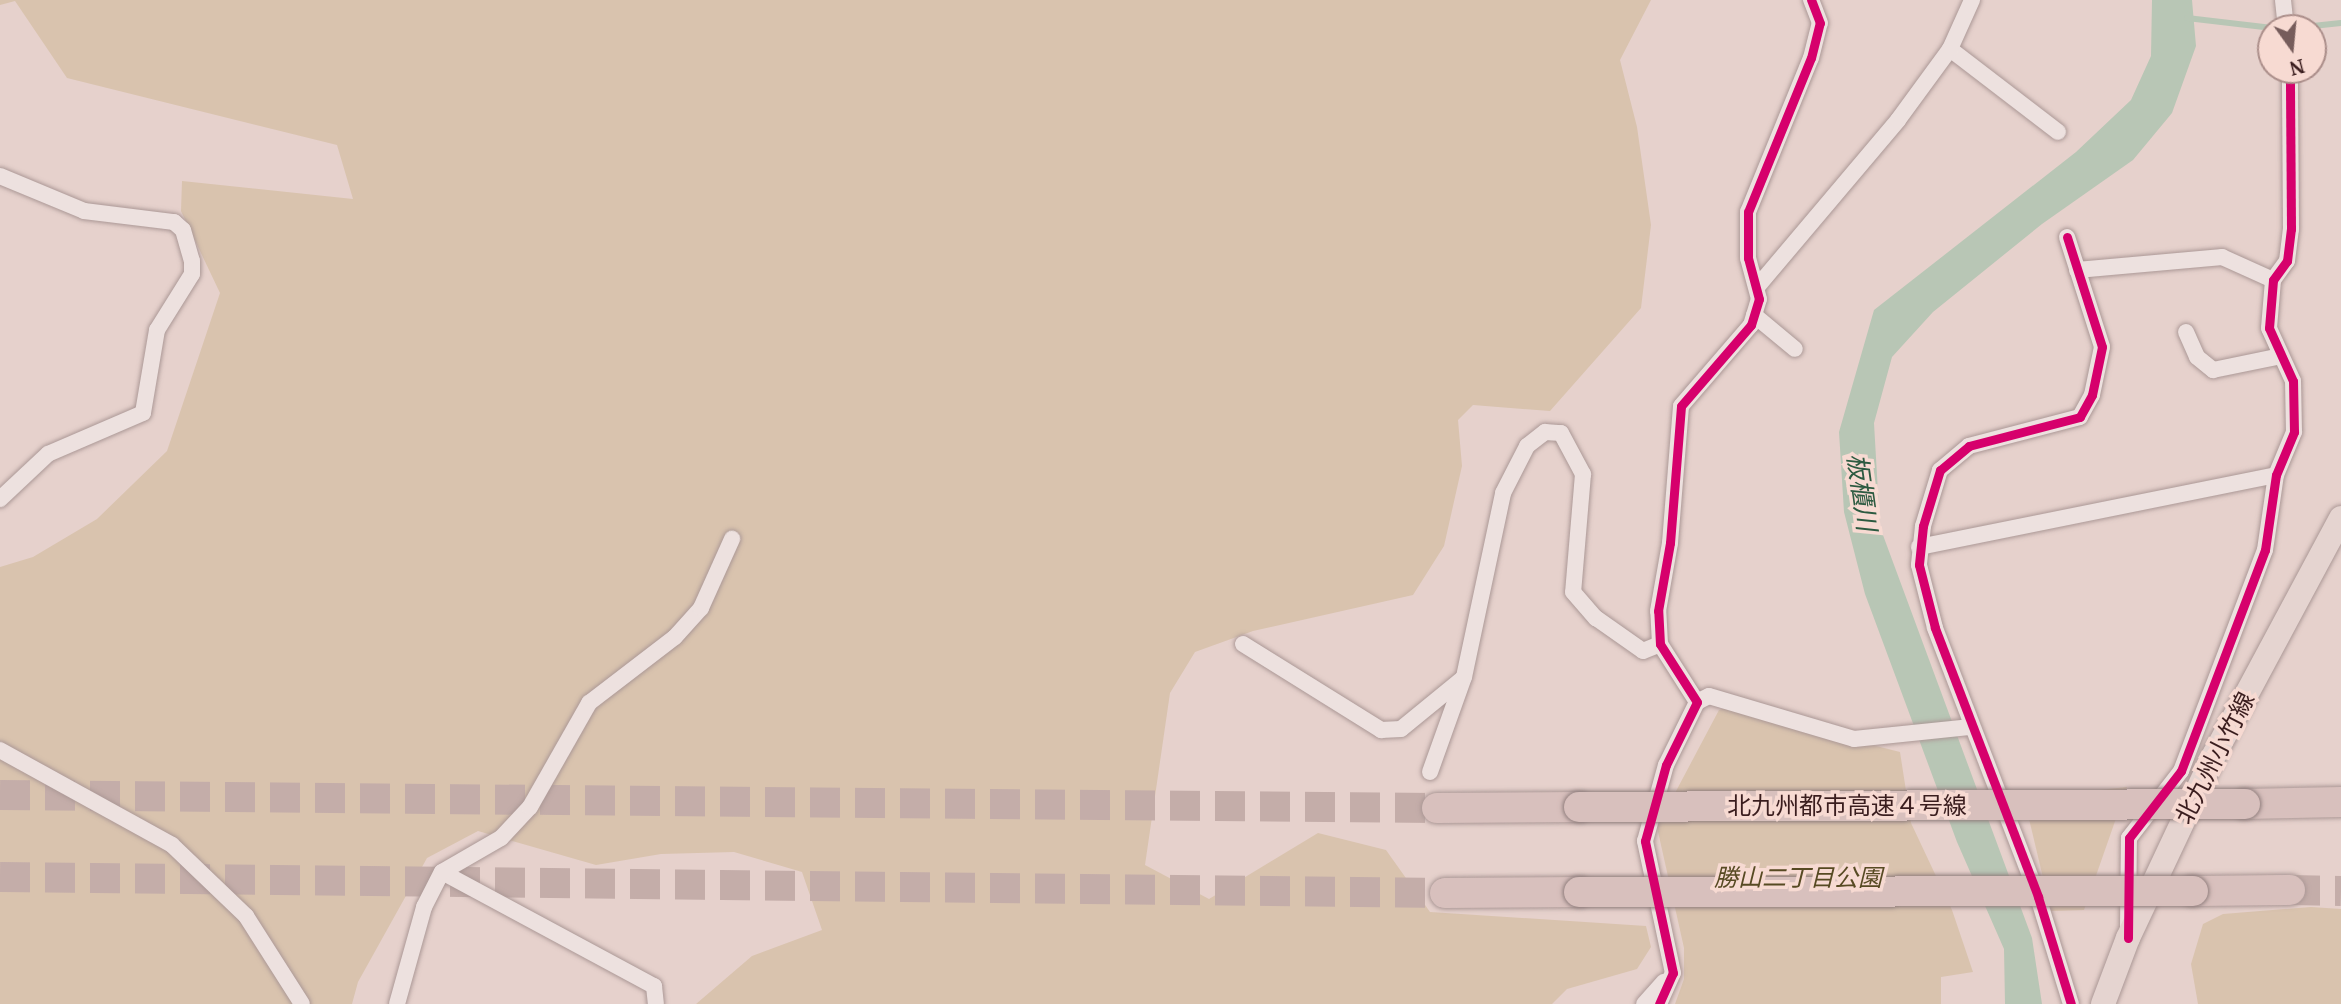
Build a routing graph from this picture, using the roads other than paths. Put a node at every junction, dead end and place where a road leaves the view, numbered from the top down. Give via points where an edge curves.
1 (1811, 0) edge
2 (1972, 0) edge
3 (1950, 49) junction
4 (2290, 84) edge
5 (2058, 132) dead end
6 (0, 176) edge
7 (2067, 237) dead end
8 (2077, 270) junction
9 (2273, 280) junction
10 (1757, 287) junction
11 (1754, 315) junction
12 (2186, 332) dead end
13 (1795, 349) dead end
14 (2281, 356) junction
15 (2276, 475) junction
16 (0, 499) edge
17 (2341, 519) edge
18 (732, 539) dead end
19 (1919, 547) junction
20 (1243, 644) dead end
21 (1660, 645) junction
22 (1464, 677) junction
23 (1698, 702) junction
24 (1966, 728) junction
25 (0, 750) edge
26 (1430, 772) dead end
27 (2341, 802) edge
28 (1437, 808) tunnel mouth
29 (442, 872) junction
30 (2290, 890) tunnel mouth
31 (1445, 892) tunnel mouth
32 (2127, 938) junction
33 (1673, 973) junction
34 (302, 1004) edge
35 (397, 1004) edge
36 (656, 1004) edge
37 (1644, 1004) edge
38 (1659, 1004) edge
39 (2071, 1004) edge
40 (2104, 1004) edge

1 - 10 street via 1820,23 1811,58 1748,212 1748,258
2 - 3 street
3 - 5 street
3 - 10 street via 1898,120
4 - 9 street via 2291,229 2287,261
6 - 16 street via 84,211 174,222 183,230 192,261 192,274 157,330 143,413 48,454
7 - 8 street
8 - 9 street via 2222,257
8 - 19 street via 2102,347 2092,395 2080,417 1969,446 1940,470
9 - 14 street via 2269,328
10 - 11 street
11 - 13 street
11 - 21 street via 1681,406 1670,543 1658,611
12 - 14 street via 2197,357 2213,370
14 - 15 street via 2293,381 2294,432
15 - 19 street
15 - 32 street via 2265,550 2181,771 2129,838
17 - 32 main road, 北九州小竹線 via 2214,755
18 - 29 street via 701,608 674,636 589,703 530,807 501,838
19 - 24 street via 1935,628
20 - 22 street via 1381,730 1401,729
21 - 22 street via 1643,651 1596,618 1573,593 1583,474 1561,433 1545,432 1527,446 1503,493
21 - 23 street
22 - 26 street
23 - 24 street via 1709,696 1854,740
23 - 33 street via 1667,765 1645,841
24 - 39 street via 2038,897
25 - 34 street via 172,845 246,916
27 - 28 highway, 北九州都市高速４号線, bridge
29 - 35 street via 424,907
29 - 36 street via 654,986
30 - 31 highway, bridge
32 - 40 main road, 北九州小竹線
33 - 37 street
33 - 38 street

